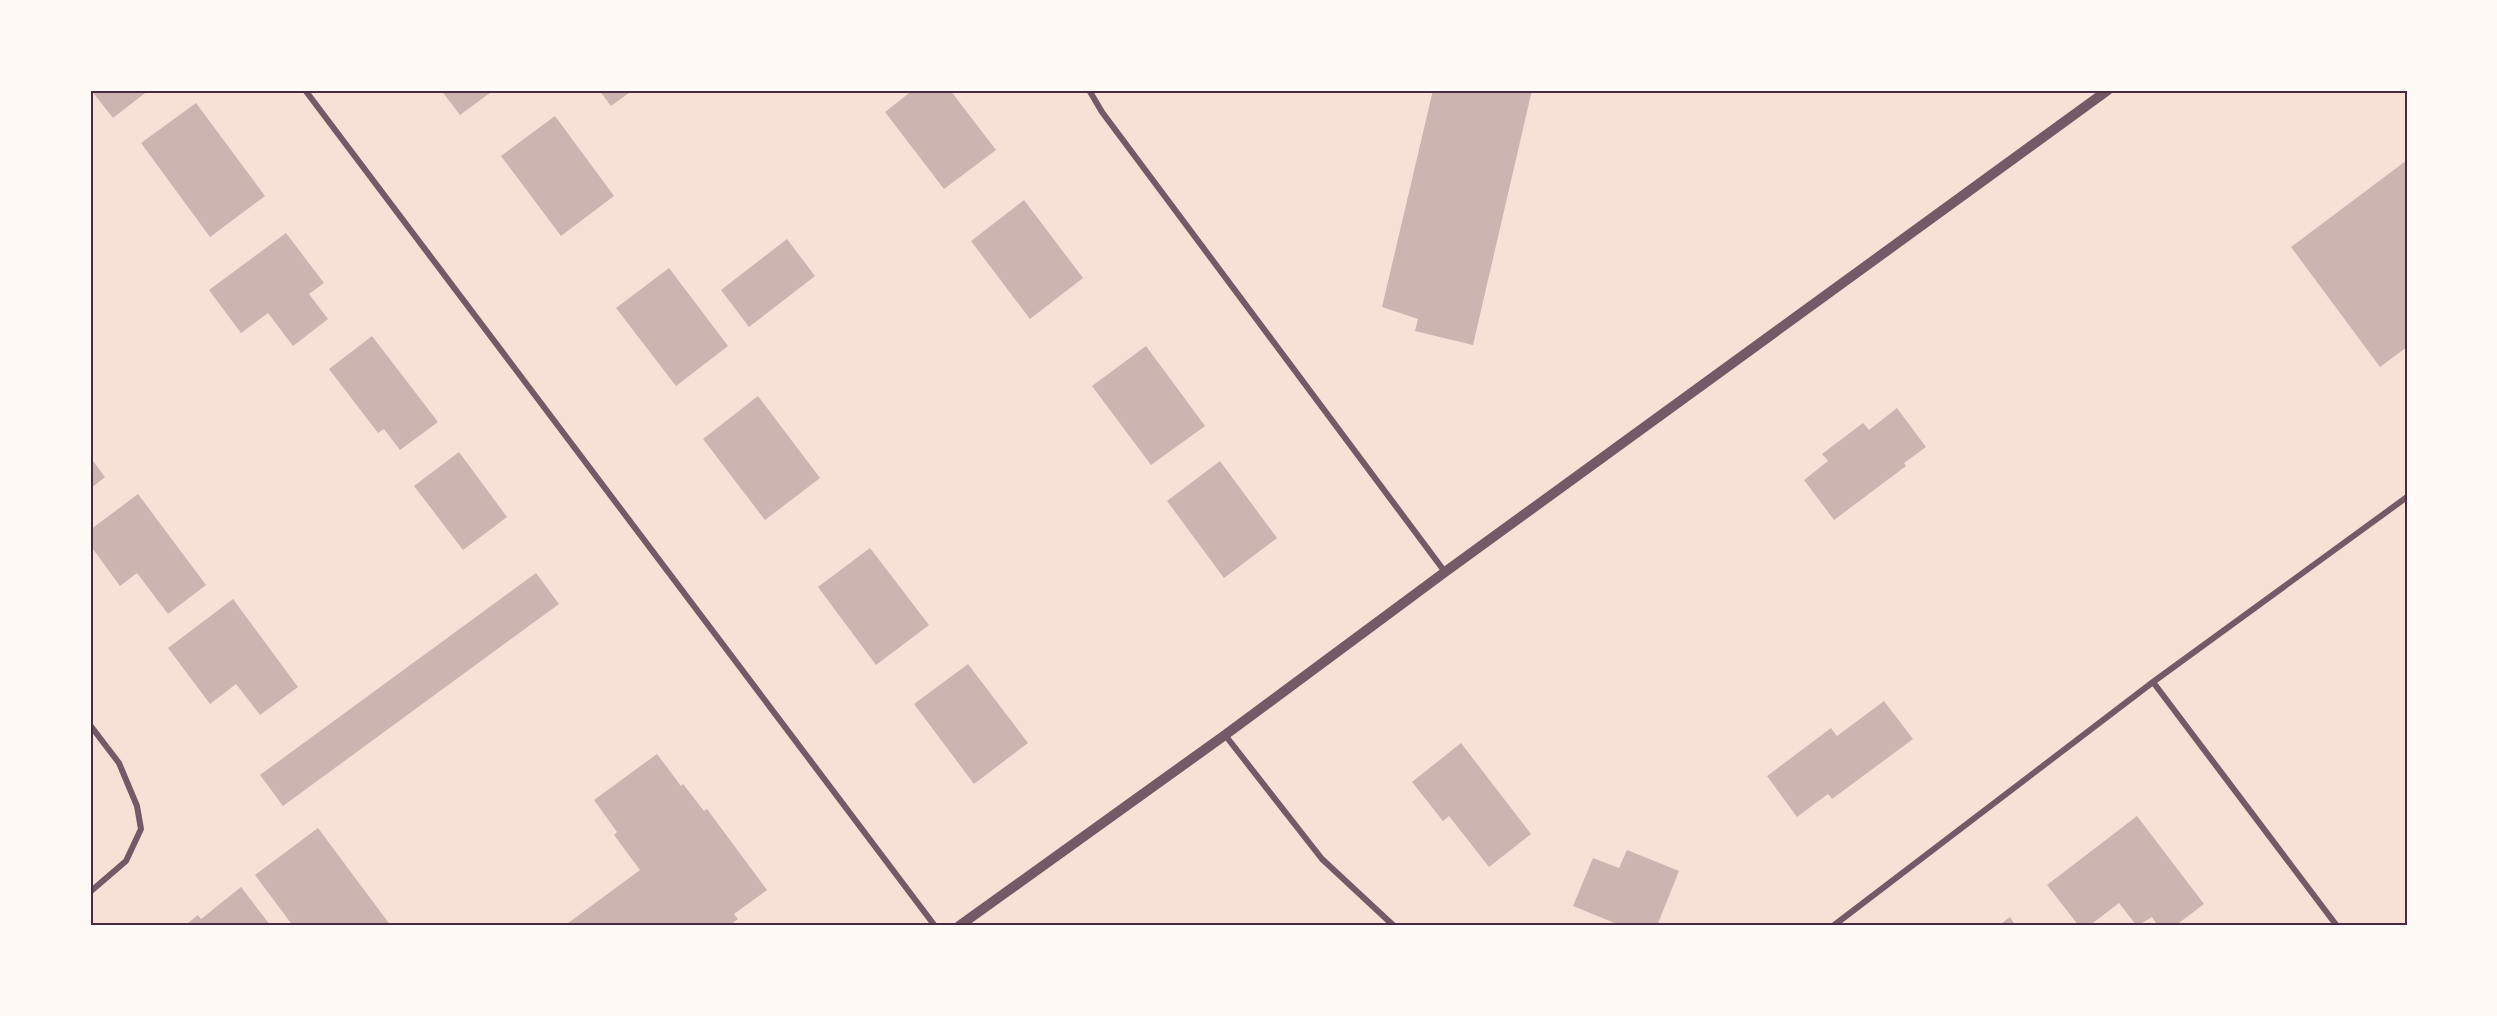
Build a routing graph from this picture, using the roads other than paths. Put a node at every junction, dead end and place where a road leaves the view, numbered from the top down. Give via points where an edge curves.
1 (305, 90) edge
2 (1089, 90) edge
3 (2108, 90) edge
4 (2407, 497) edge
5 (1445, 572) junction
6 (2153, 682) junction
7 (90, 725) edge
8 (1225, 735) junction
9 (90, 892) edge
10 (935, 926) edge
11 (959, 926) edge
12 (1394, 926) edge
13 (1833, 926) edge
14 (2337, 926) edge

1 - 10 street
2 - 5 street
3 - 5 street
4 - 6 street
5 - 8 street
6 - 13 street
6 - 14 street
7 - 9 street via 118,763 141,829 126,861
8 - 11 street
8 - 12 street via 1322,859

